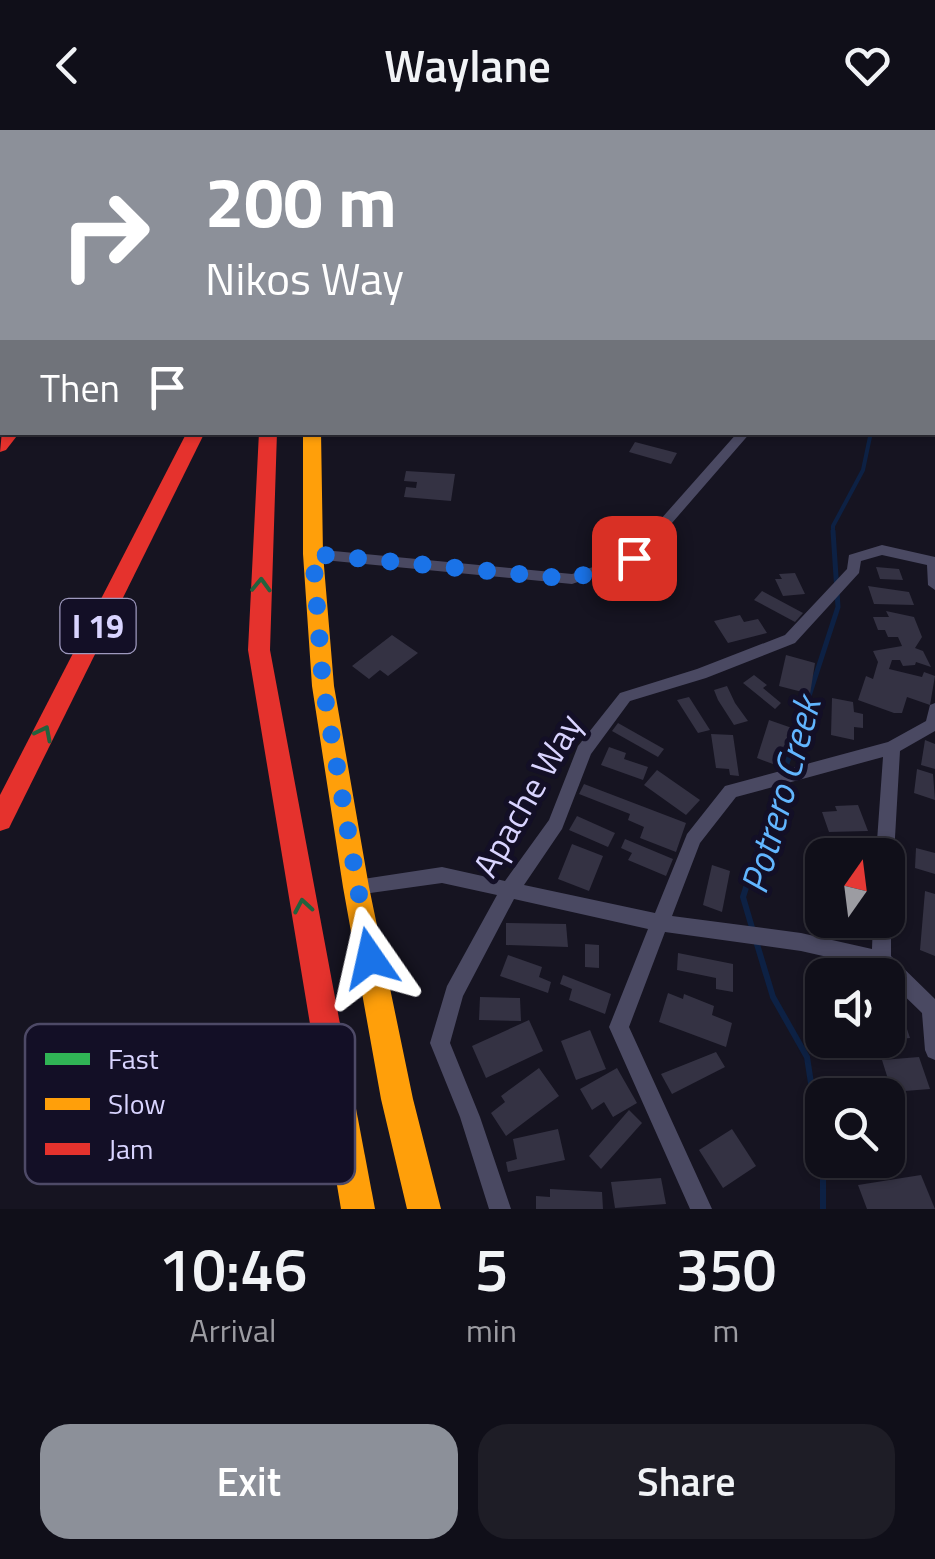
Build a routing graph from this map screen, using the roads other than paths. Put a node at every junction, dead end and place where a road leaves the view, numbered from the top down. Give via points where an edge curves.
1 (194, 435) edge
2 (268, 435) edge
3 (312, 435) edge
4 (742, 435) edge
5 (313, 554) junction
6 (934, 562) edge
7 (935, 586) edge
8 (935, 709) edge
9 (892, 748) junction
10 (0, 820) edge
11 (886, 838) edge
12 (356, 887) junction
13 (510, 888) junction
14 (661, 923) junction
15 (872, 958) edge
16 (905, 983) edge
17 (933, 1009) edge
18 (325, 1024) edge
19 (935, 1050) edge
20 (354, 1184) edge
21 (358, 1209) edge
22 (424, 1209) edge
23 (500, 1209) edge
24 (701, 1209) edge

10 -> 1 main road, I 19
18 -> 2 main road via 259,650
3 - 5 main road
4 - 5 street via 634,558 572,579
5 - 12 main road via 323,686
6 - 7 street
6 - 13 street, Apache Way via 865,552 790,639 625,697 584,752 556,824
8 - 9 street via 932,724
9 - 11 street
9 - 14 street via 731,792 693,839
12 - 13 street via 442,876
12 - 22 main road
13 - 14 street
13 - 23 street, Apache Way via 454,993 440,1043
14 - 15 street
14 - 24 street via 620,1027
16 - 17 street
17 - 19 street
21 -> 20 main road

